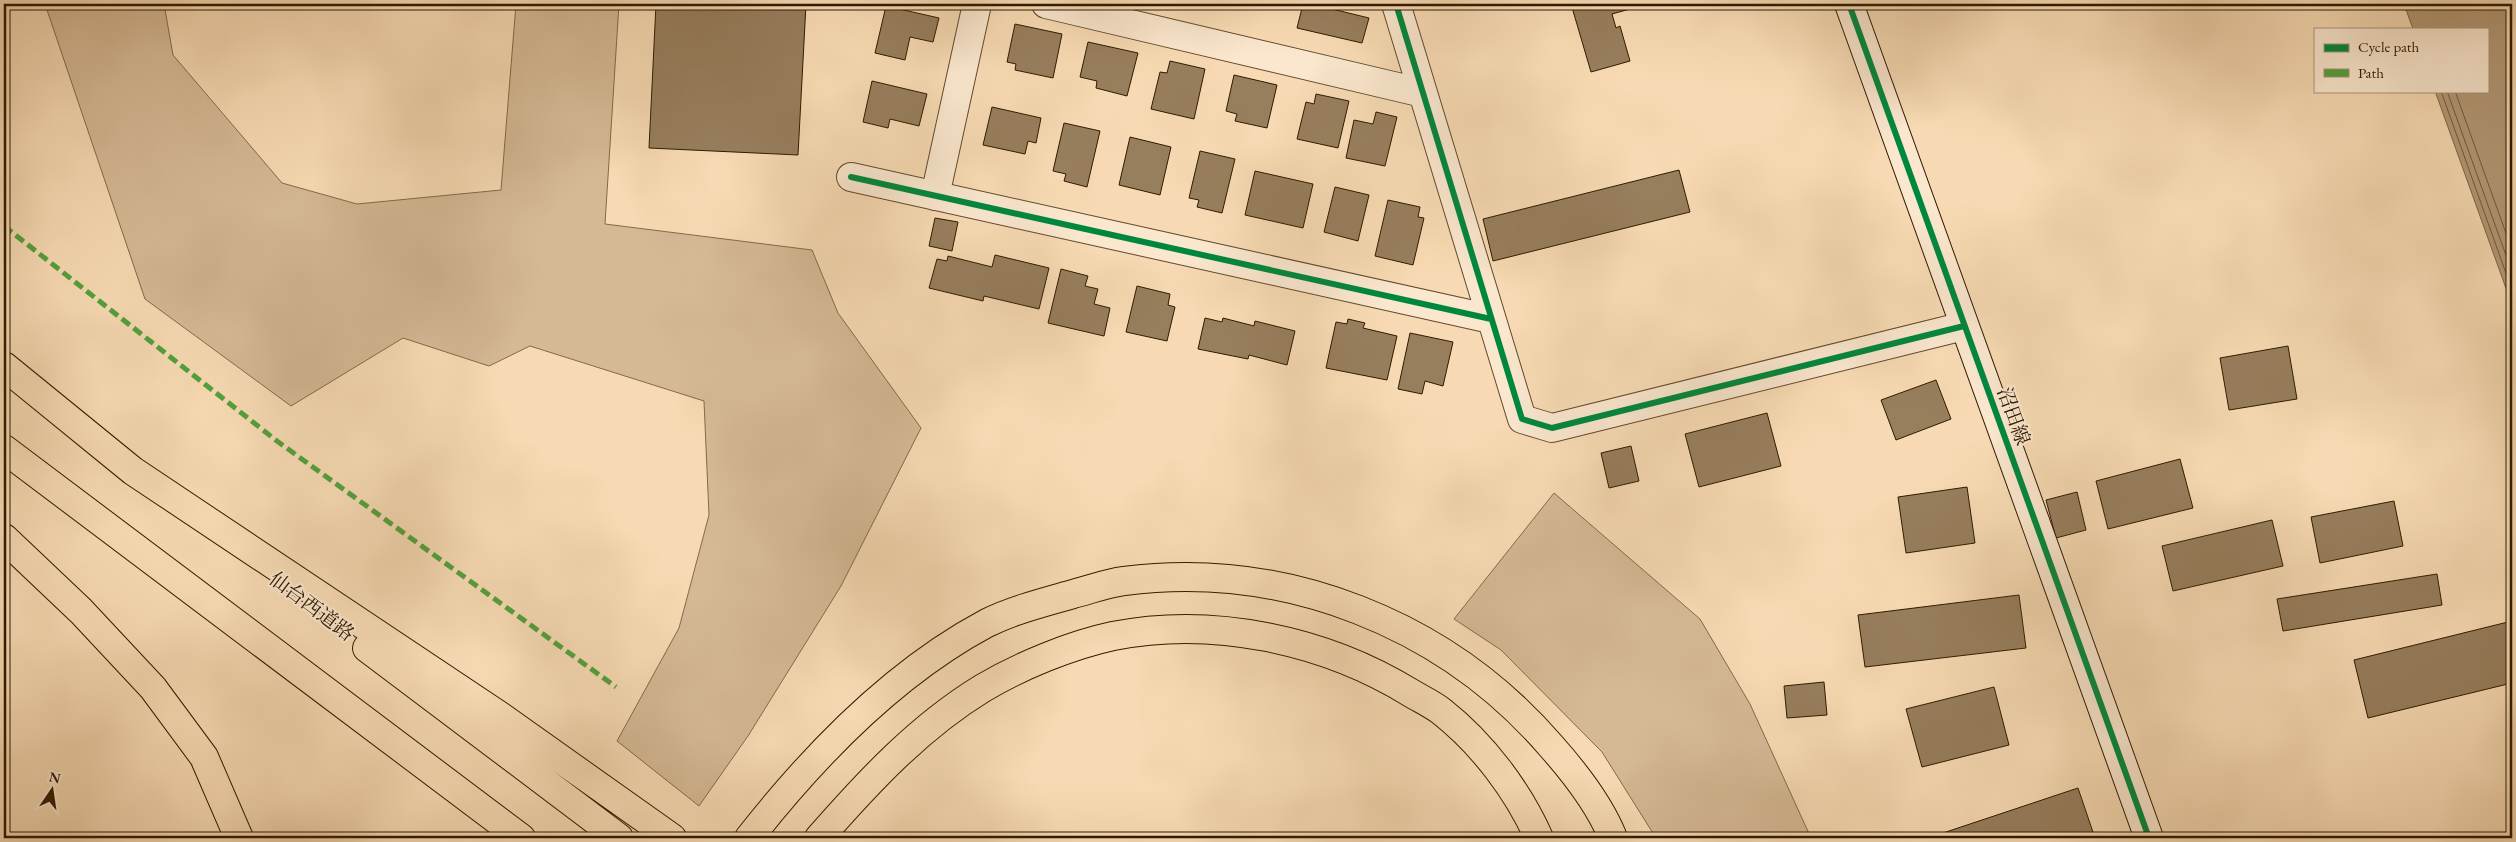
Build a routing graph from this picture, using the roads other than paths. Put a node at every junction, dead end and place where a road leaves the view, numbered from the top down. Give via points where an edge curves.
1 (977, 4) edge
2 (1046, 4) edge
3 (1396, 4) edge
4 (1849, 4) edge
5 (1423, 93) junction
6 (851, 177) dead end
7 (935, 196) junction
8 (1492, 319) junction
9 (1964, 326) junction
10 (4, 366) edge
11 (4, 374) edge
12 (4, 449) edge
13 (133, 471) junction
14 (4, 538) edge
15 (239, 838) edge
16 (521, 838) edge
17 (619, 838) edge
18 (672, 838) edge
19 (749, 838) edge
20 (820, 838) edge
21 (1539, 838) edge
22 (1613, 838) edge
23 (2149, 838) edge

1 - 7 street
2 - 5 street
3 - 5 street
4 - 9 street, 沼田線
5 - 8 street
6 - 7 street
7 - 8 street
8 - 9 street via 1522,418 1552,428
9 - 23 street, 沼田線
10 - 13 highway
11 - 13 highway, 仙台西道路
12 - 16 highway
13 - 17 highway, 仙台西道路
13 - 18 highway via 500,716
14 - 15 highway via 81,611 153,688 204,757
19 - 22 highway via 772,809 870,706 929,659 989,622 1123,581 1201,577 1278,586 1354,607 1420,638 1479,675 1529,720 1571,769
20 - 21 highway via 868,782 920,734 983,688 1044,658 1113,636 1185,629 1261,636 1318,650 1379,673 1441,712 1488,756 1524,805

